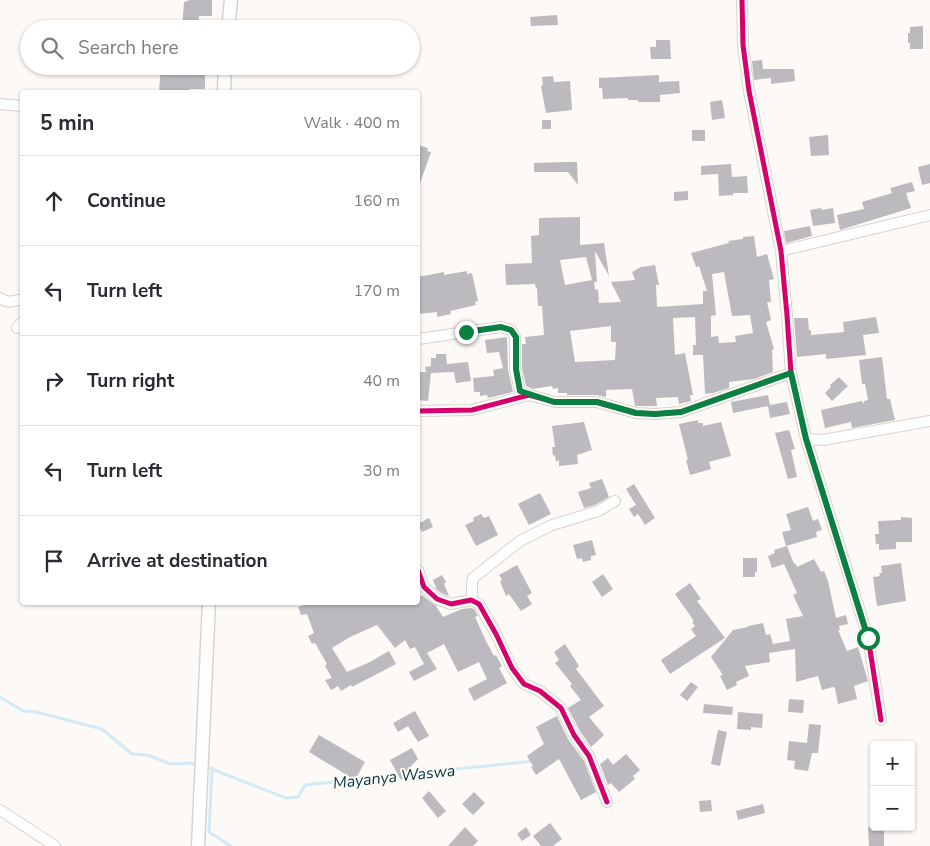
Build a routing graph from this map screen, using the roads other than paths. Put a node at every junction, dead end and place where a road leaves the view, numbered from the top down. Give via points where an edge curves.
1 (231, 0) edge
2 (742, 0) edge
3 (229, 20) edge
4 (225, 75) edge
5 (224, 90) edge
6 (0, 104) edge
7 (20, 106) edge
8 (930, 215) edge
9 (781, 251) junction
10 (0, 298) edge
11 (20, 300) edge
12 (420, 339) edge
13 (791, 373) junction
14 (529, 395) junction
15 (420, 411) edge
16 (930, 421) edge
17 (806, 439) junction
18 (615, 501) dead end
19 (420, 575) edge
20 (470, 600) junction
21 (209, 605) edge
22 (881, 720) dead end
23 (608, 802) dead end
24 (0, 810) edge
25 (55, 846) edge
26 (198, 846) edge

1 - 3 street
2 - 9 street via 749,91
4 - 5 street
6 - 7 street
8 - 9 street
9 - 13 street
10 - 11 street via 4,302
12 - 14 street via 501,327 511,330 516,337 520,391
13 - 14 street via 681,412 636,413 597,402 554,402
13 - 17 street
14 - 15 street via 472,410
16 - 17 street via 823,440
17 - 22 street via 868,638
18 - 20 street via 598,511 552,525 520,541 473,578
19 - 20 street via 424,586 437,599 451,604
20 - 23 street via 479,604 512,668 524,684 540,691 561,708 589,756
21 - 26 street
24 - 25 street

